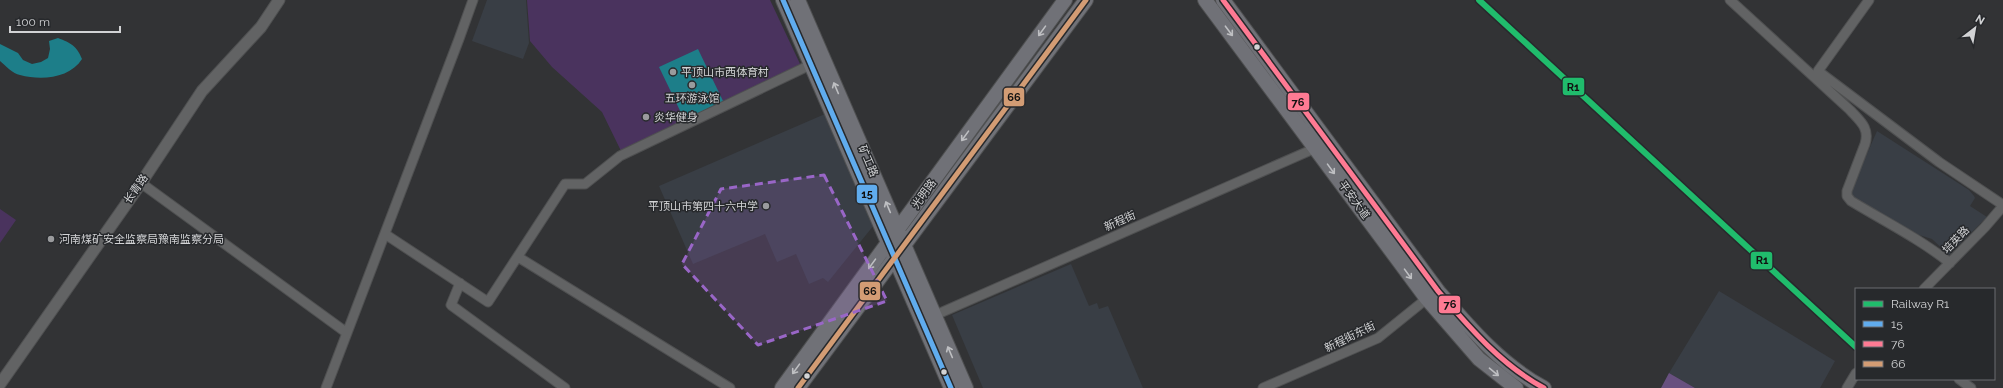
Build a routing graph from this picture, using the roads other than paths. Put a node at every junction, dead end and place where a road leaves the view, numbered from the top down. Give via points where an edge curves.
1 (279, 0) edge
2 (473, 0) edge
3 (783, 0) edge
4 (798, 0) edge
5 (1065, 0) edge
6 (1086, 0) edge
7 (1205, 0) edge
8 (1223, 0) edge
9 (1730, 0) edge
10 (1870, 0) edge
11 (810, 65) junction
12 (1328, 142) junction
13 (1315, 148) junction
14 (141, 183) junction
15 (2003, 205) edge
16 (898, 230) junction
17 (385, 234) junction
18 (888, 243) junction
19 (905, 245) junction
20 (518, 257) junction
21 (896, 259) junction
22 (1950, 263) junction
23 (460, 283) junction
24 (1925, 288) edge
25 (1432, 295) junction
26 (928, 318) junction
27 (347, 333) junction
28 (1855, 375) edge
29 (1960, 380) edge
30 (0, 384) edge
31 (326, 388) edge
32 (565, 388) edge
33 (730, 388) edge
34 (782, 388) edge
35 (798, 388) edge
36 (951, 388) edge
37 (966, 388) edge
38 (1263, 388) edge
39 (1516, 388) edge
40 (1544, 388) edge
41 (1847, 388) edge
42 (1971, 388) edge

1 - 14 street, 长青路 via 261,27 202,91
2 - 17 street
3 - 11 main road, 矿工路
16 -> 4 main road, 矿工路
5 -> 16 main road, 光明路
6 - 19 main road, 光明路
7 -> 13 main road, 平安大道
8 - 12 main road, 平安大道
9 - 22 street via 1850,110 1867,129 1866,144 1847,191 1851,201 1931,248
10 - 15 street via 1818,71 1940,162
11 - 18 main road, 矿工路
11 - 20 street via 620,156 585,184 565,184
12 - 13 street, 新程街
12 - 25 main road, 平安大道
13 -> 25 main road, 平安大道
13 - 26 street, 新程街
14 - 27 street
14 - 30 street, 长青路
15 - 22 street, 培英路
16 - 18 main road, 光明路
16 - 19 main road, 矿工路
17 - 23 street
17 - 27 street
18 - 21 main road, 矿工路
18 -> 34 main road, 光明路
19 - 21 main road, 光明路
19 - 26 main road, 矿工路
20 - 23 street via 488,302
20 - 33 street
21 - 26 main road, 矿工路
21 - 35 main road, 光明路
22 - 24 street, 培英路
23 - 32 street via 451,305
25 - 38 street, 新程街东街 via 1378,338
25 -> 39 main road, 平安大道 via 1479,359
25 - 40 main road, 平安大道 via 1492,350 1521,374
26 - 36 main road, 矿工路
37 -> 26 main road, 矿工路
27 - 31 street
28 - 41 street
29 - 42 street

